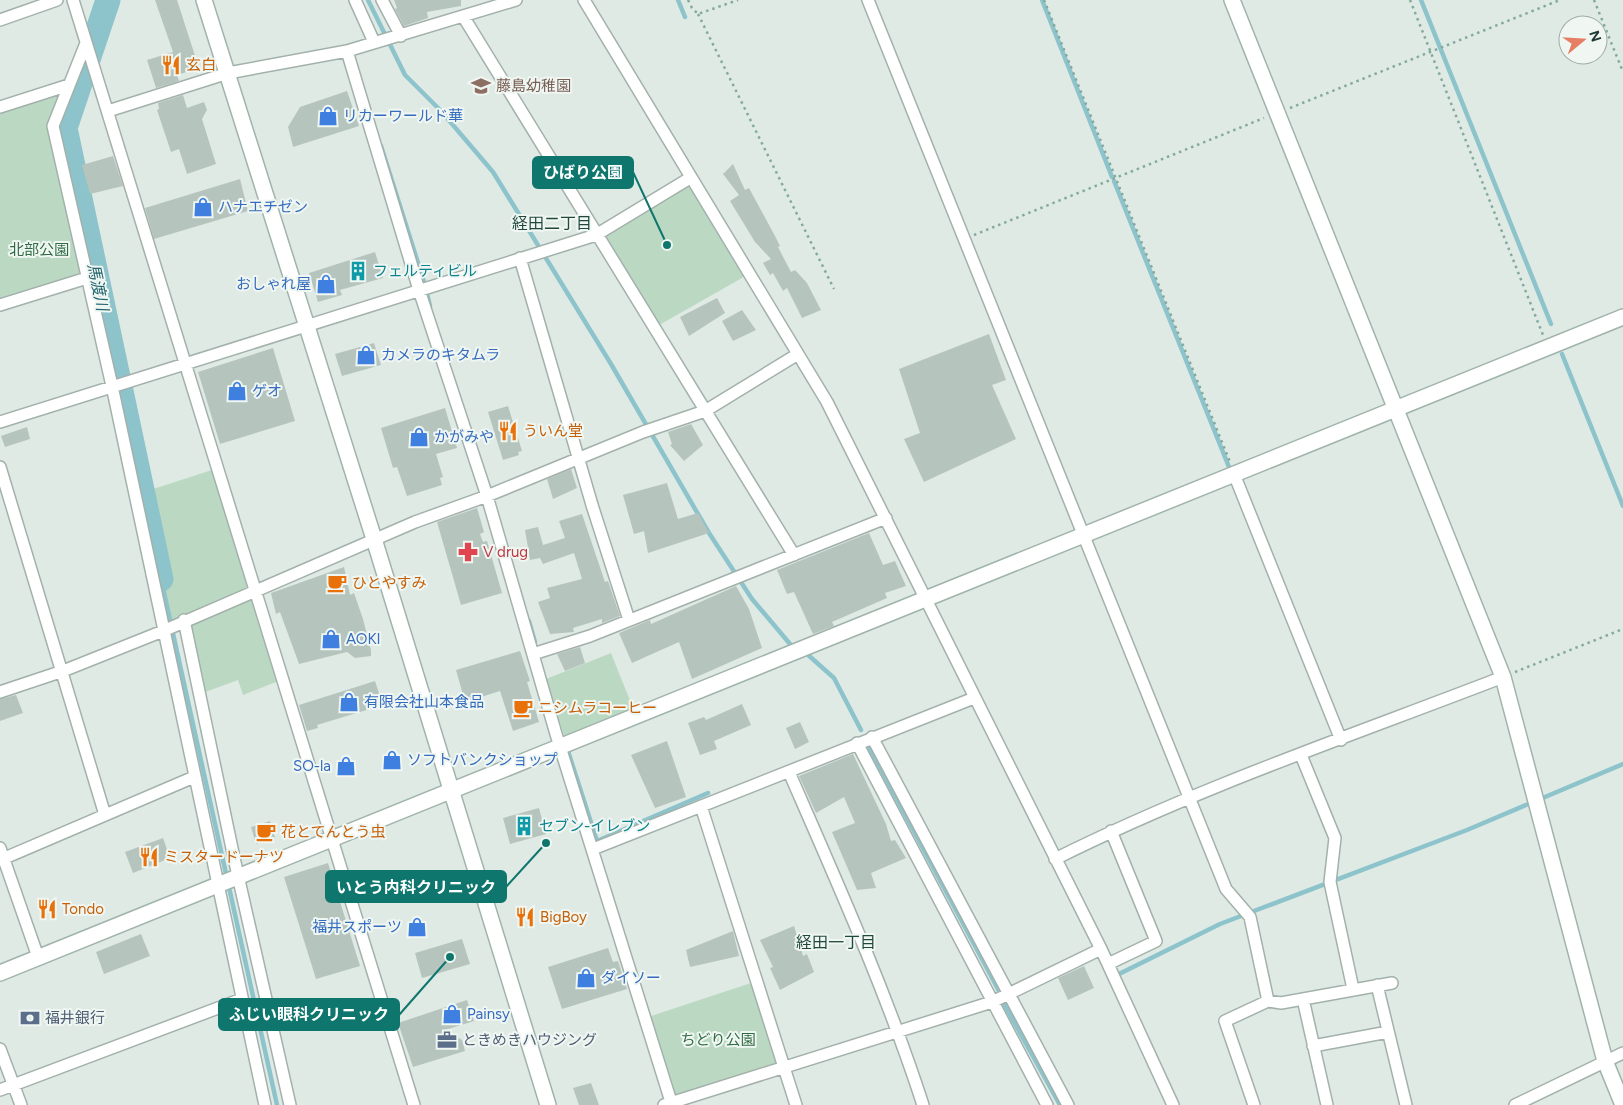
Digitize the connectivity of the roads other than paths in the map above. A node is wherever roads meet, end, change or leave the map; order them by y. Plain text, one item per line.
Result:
1 (57, 0) edge
2 (73, 0) edge
3 (204, 0) edge
4 (355, 0) edge
5 (382, 0) edge
6 (516, 0) edge
7 (584, 0) edge
8 (868, 0) edge
9 (1232, 0) edge
10 (489, 4) edge
11 (463, 16) junction
12 (0, 20) edge
13 (401, 36) junction
14 (374, 42) junction
15 (86, 43) junction
16 (347, 51) junction
17 (228, 74) junction
18 (68, 85) junction
19 (0, 107) edge
20 (108, 112) junction
21 (690, 178) junction
22 (596, 234) junction
23 (520, 258) junction
24 (86, 278) junction
25 (419, 290) junction
26 (0, 306) edge
27 (1623, 317) edge
28 (306, 324) junction
29 (798, 354) junction
30 (185, 364) junction
31 (112, 386) junction
32 (1396, 409) junction
33 (705, 411) junction
34 (0, 422) edge
35 (578, 458) junction
36 (0, 467) edge
37 (1234, 474) junction
38 (487, 496) junction
39 (886, 518) junction
40 (1083, 535) junction
41 (374, 539) junction
42 (794, 555) junction
43 (254, 590) junction
44 (926, 598) junction
45 (184, 620) junction
46 (629, 620) junction
47 (163, 630) junction
48 (533, 654) junction
49 (63, 671) junction
50 (1503, 677) junction
51 (0, 692) edge
52 (974, 698) junction
53 (872, 737) junction
54 (1340, 740) junction
55 (857, 743) junction
56 (560, 746) junction
57 (1301, 755) junction
58 (789, 772) junction
59 (194, 778) junction
60 (451, 791) junction
61 (1189, 798) junction
62 (701, 806) junction
63 (105, 815) junction
64 (1111, 831) junction
65 (332, 838) junction
66 (593, 849) junction
67 (1, 856) edge
68 (1055, 859) junction
69 (239, 876) junction
70 (217, 886) junction
71 (1101, 949) junction
72 (38, 957) junction
73 (1108, 964) junction
74 (0, 973) edge
75 (1392, 983) dead end
76 (1377, 985) junction
77 (1353, 990) junction
78 (1010, 994) junction
79 (242, 999) junction
80 (1303, 999) junction
81 (1268, 1001) junction
82 (992, 1002) junction
83 (1388, 1032) junction
84 (899, 1033) junction
85 (1314, 1046) junction
86 (0, 1049) edge
87 (1623, 1053) edge
88 (1605, 1061) junction
89 (785, 1068) junction
90 (13, 1085) junction
91 (0, 1090) edge
92 (263, 1104) edge
93 (669, 1104) edge
94 (1172, 1104) edge
95 (20, 1105) edge
96 (290, 1105) edge
97 (414, 1105) edge
98 (548, 1105) edge
99 (796, 1105) edge
100 (922, 1105) edge
101 (1047, 1105) edge
102 (1068, 1105) edge
103 (1254, 1105) edge
104 (1327, 1105) edge
105 (1406, 1105) edge
106 (1515, 1105) edge
107 (1623, 1105) edge

1 - 12 street
2 - 15 street
3 - 17 street
4 - 14 street
5 - 13 street
6 - 10 street
7 - 21 street
8 - 40 street
9 - 32 street
10 - 11 street
11 - 13 street
11 - 22 street
13 - 14 street
14 - 16 street
15 - 18 street
15 - 20 street
16 - 17 street
16 - 25 street
17 - 20 street
17 - 28 street
18 - 19 street
18 - 24 street
20 - 30 street
21 - 22 street
21 - 29 street
22 - 23 street
22 - 33 street
23 - 25 street
23 - 35 street
24 - 26 street
24 - 31 street
25 - 28 street
25 - 38 street
27 - 32 street
28 - 30 street
28 - 41 street
29 - 33 street
29 - 39 street
30 - 31 street
30 - 43 street
31 - 34 street
31 - 47 street
32 - 37 street
32 - 50 street
33 - 35 street
33 - 42 street
35 - 38 street
35 - 46 street
36 - 49 street
37 - 40 street
37 - 54 street
38 - 41 street
38 - 48 street
39 - 42 street
39 - 44 street
40 - 44 street
40 - 61 street
41 - 43 street
41 - 60 street
42 - 46 street
43 - 45 street
43 - 65 street
44 - 52 street
44 - 56 street
45 - 47 street
45 - 69 street
46 - 48 street
47 - 49 street
47 - 59 street
48 - 56 street
49 - 51 street
49 - 63 street
50 - 54 street
50 - 88 street
52 - 53 street
52 - 68 street
53 - 55 street
53 - 78 street
54 - 57 street
55 - 58 street
55 - 82 street
56 - 60 street
56 - 66 street
57 - 61 street
57 - 77 street
58 - 62 street
58 - 84 street
59 - 63 street
59 - 70 street
60 - 65 street
60 - 98 street
61 - 64 street
61 - 81 street
62 - 66 street
62 - 89 street
63 - 67 street
64 - 68 street
64 - 73 street
65 - 69 street
65 - 97 street
66 - 93 street
67 - 72 street
68 - 71 street
69 - 70 street
69 - 96 street
70 - 72 street
70 - 79 street
71 - 73 street
71 - 78 street
72 - 74 street
73 - 94 street
75 - 76 street
76 - 77 street
76 - 83 street
77 - 80 street
78 - 82 street
78 - 102 street
79 - 90 street
79 - 92 street
80 - 81 street
80 - 85 street
81 - 103 street
82 - 84 street
82 - 101 street
83 - 85 street
83 - 105 street
84 - 89 street
84 - 100 street
85 - 104 street
86 - 90 street
87 - 88 street
88 - 106 street
88 - 107 street
89 - 93 street
89 - 99 street
90 - 91 street
90 - 95 street

